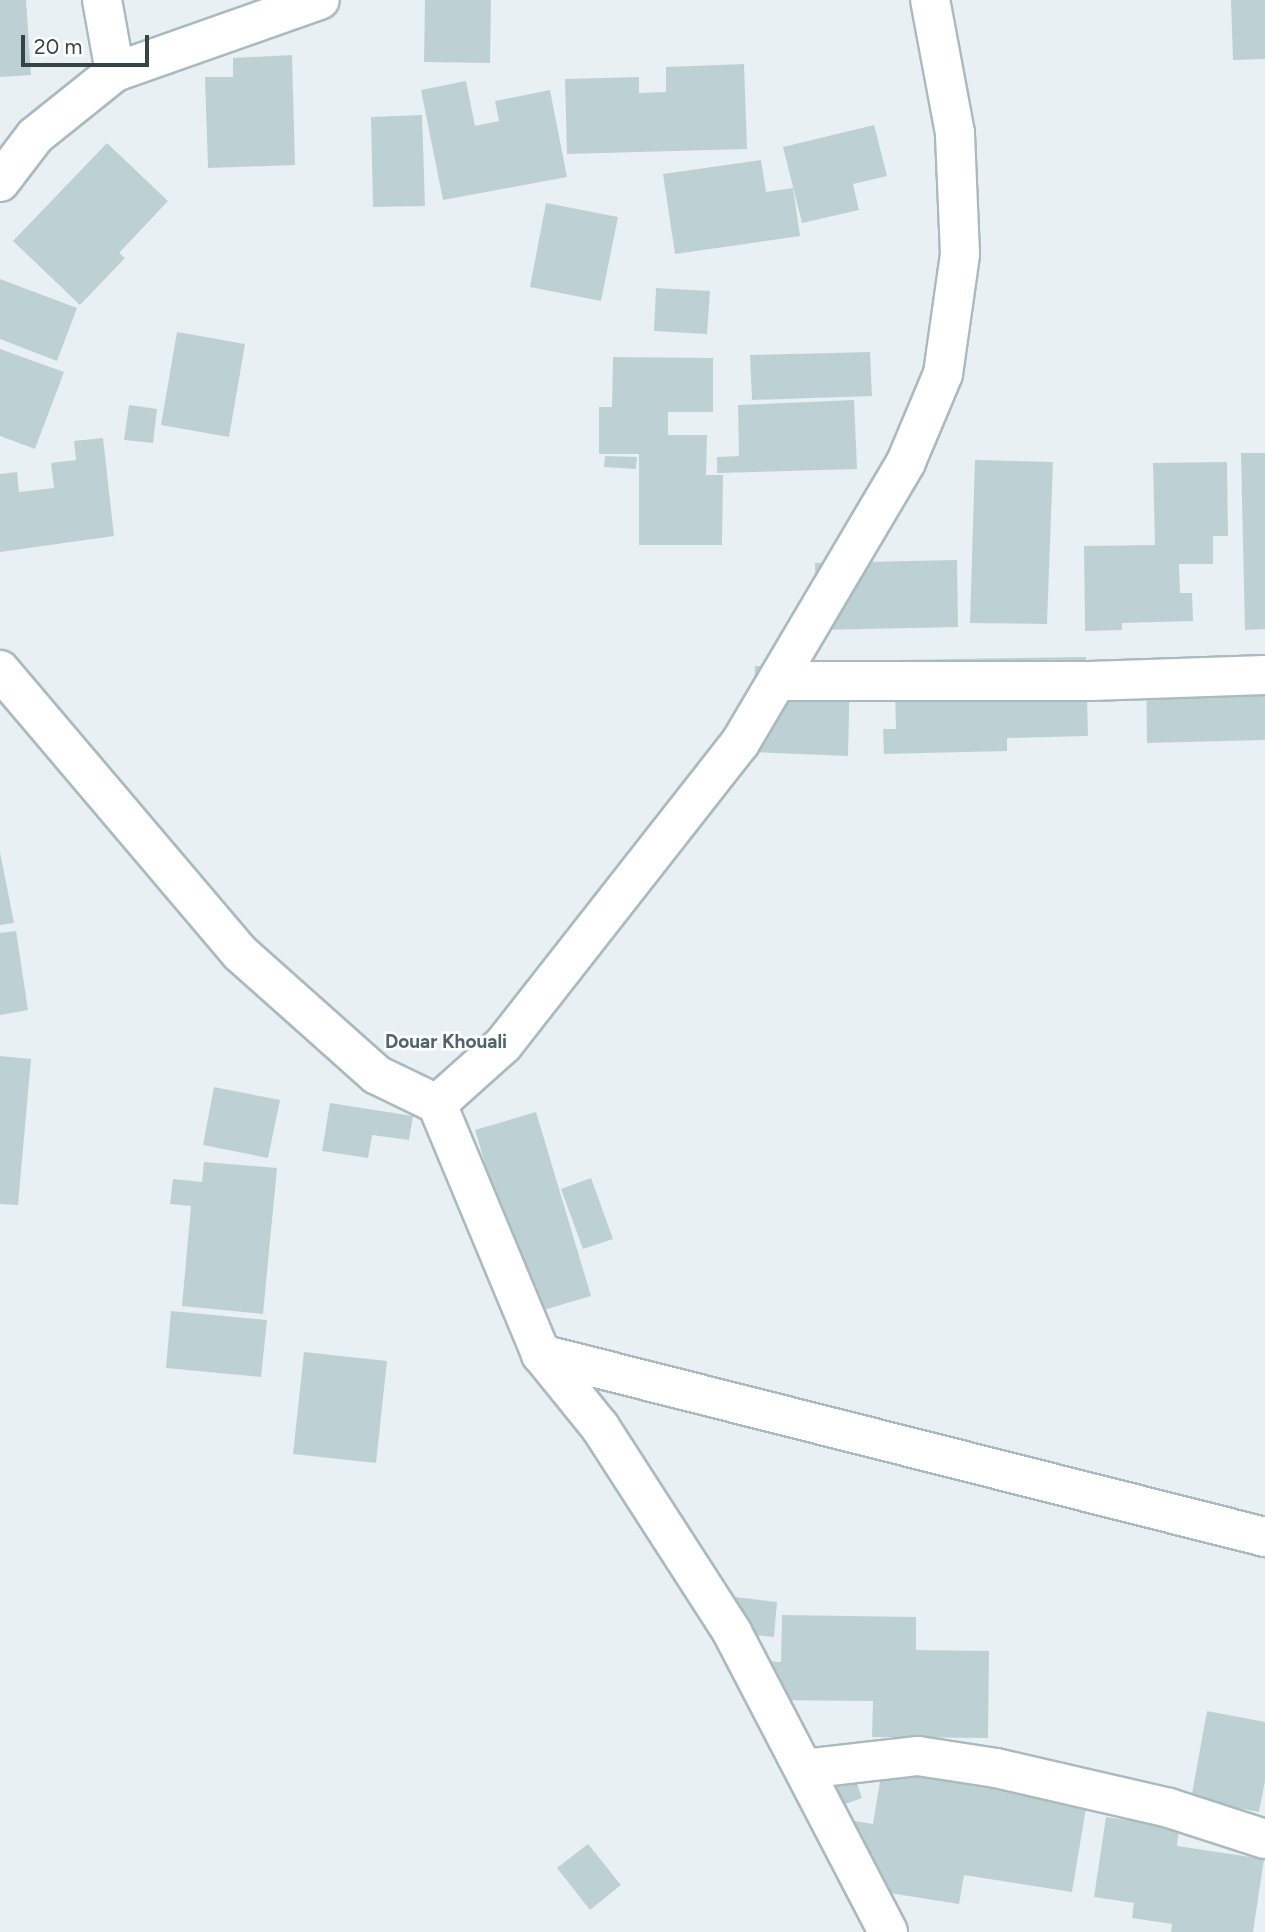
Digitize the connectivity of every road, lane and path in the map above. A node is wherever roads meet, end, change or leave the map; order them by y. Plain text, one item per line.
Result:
1 (102, 0) edge
2 (320, 0) edge
3 (930, 0) edge
4 (115, 72) junction
5 (0, 183) edge
6 (0, 670) edge
7 (1265, 675) edge
8 (777, 681) junction
9 (438, 1104) junction
10 (541, 1354) junction
11 (1265, 1537) edge
12 (804, 1769) junction
13 (1265, 1839) edge
14 (888, 1932) edge

1 - 4 street
2 - 4 street
3 - 8 street
4 - 5 street
6 - 9 street
7 - 8 street
8 - 9 street
9 - 10 street
10 - 11 street
10 - 12 street
12 - 13 street
12 - 14 street

